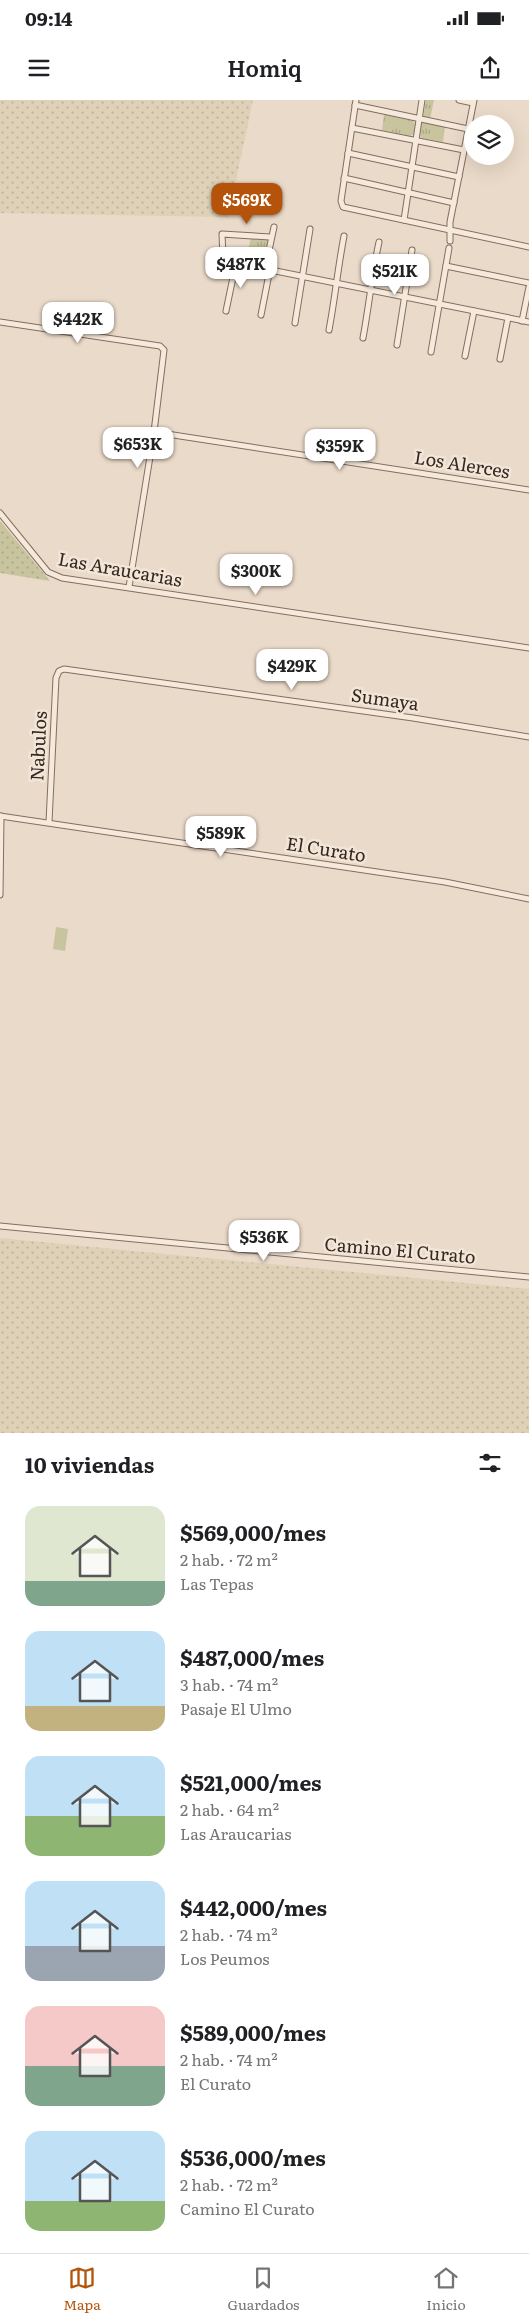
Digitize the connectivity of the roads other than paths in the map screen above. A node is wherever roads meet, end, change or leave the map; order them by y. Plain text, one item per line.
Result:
1 (422, 100) edge
2 (459, 100) edge
3 (473, 102) edge
4 (356, 103) edge
5 (471, 115) edge
6 (419, 119) junction
7 (352, 128) junction
8 (464, 128) edge
9 (416, 140) junction
10 (464, 150) joint
11 (348, 153) junction
12 (412, 166) junction
13 (459, 176) junction
14 (344, 178) junction
15 (408, 193) junction
16 (454, 203) junction
17 (404, 220) junction
18 (274, 227) dead end
19 (310, 229) dead end
20 (449, 230) junction
21 (344, 236) dead end
22 (270, 237) junction
23 (379, 242) dead end
24 (529, 247) edge
25 (412, 250) dead end
26 (236, 263) junction
27 (446, 266) junction
28 (267, 269) junction
29 (302, 276) junction
30 (337, 283) junction
31 (529, 285) edge
32 (371, 290) junction
33 (405, 297) junction
34 (439, 304) junction
35 (474, 311) junction
36 (226, 312) dead end
37 (261, 316) dead end
38 (508, 318) junction
39 (522, 321) junction
40 (0, 322) edge
41 (529, 322) edge
42 (295, 324) dead end
43 (329, 330) dead end
44 (363, 338) dead end
45 (397, 345) dead end
46 (431, 352) dead end
47 (466, 356) dead end
48 (500, 359) dead end
49 (154, 432) junction
50 (529, 490) edge
51 (0, 513) edge
52 (129, 587) junction
53 (529, 648) edge
54 (58, 671) joint
55 (529, 737) edge
56 (0, 816) edge
57 (50, 822) junction
58 (0, 895) edge
59 (529, 899) edge
60 (0, 1226) edge
61 (529, 1277) edge

1 - 6 street
2 - 3 street
3 - 5 street
4 - 6 street
4 - 7 street
6 - 8 street
6 - 9 street
7 - 9 street
7 - 11 street
9 - 10 street
9 - 12 street
10 - 13 street
11 - 12 street
11 - 14 street
12 - 13 street
12 - 15 street
13 - 16 street
14 - 15 street
14 - 17 street
15 - 16 street
15 - 17 street
16 - 20 street
17 - 20 street
18 - 22 street
19 - 29 street
20 - 24 street
20 - 27 street
21 - 30 street
22 - 26 street
22 - 28 street
23 - 32 street
25 - 33 street
26 - 28 street
26 - 36 street
27 - 31 street
27 - 34 street
28 - 29 street
28 - 37 street
29 - 30 street
29 - 42 street
30 - 32 street
30 - 43 street
31 - 39 street
32 - 33 street
32 - 44 street
33 - 34 street
33 - 45 street
34 - 35 street
34 - 46 street
35 - 38 street
35 - 47 street
38 - 39 street
38 - 48 street
39 - 41 street
40 - 49 street
49 - 50 street, Los Alerces
49 - 52 street
51 - 52 street, Las Araucarias
52 - 53 street, Las Araucarias
54 - 55 street, Sumaya
54 - 57 street, Nabulos
56 - 57 street, El Curato
56 - 58 street
57 - 59 street, El Curato
60 - 61 street, Camino El Curato

